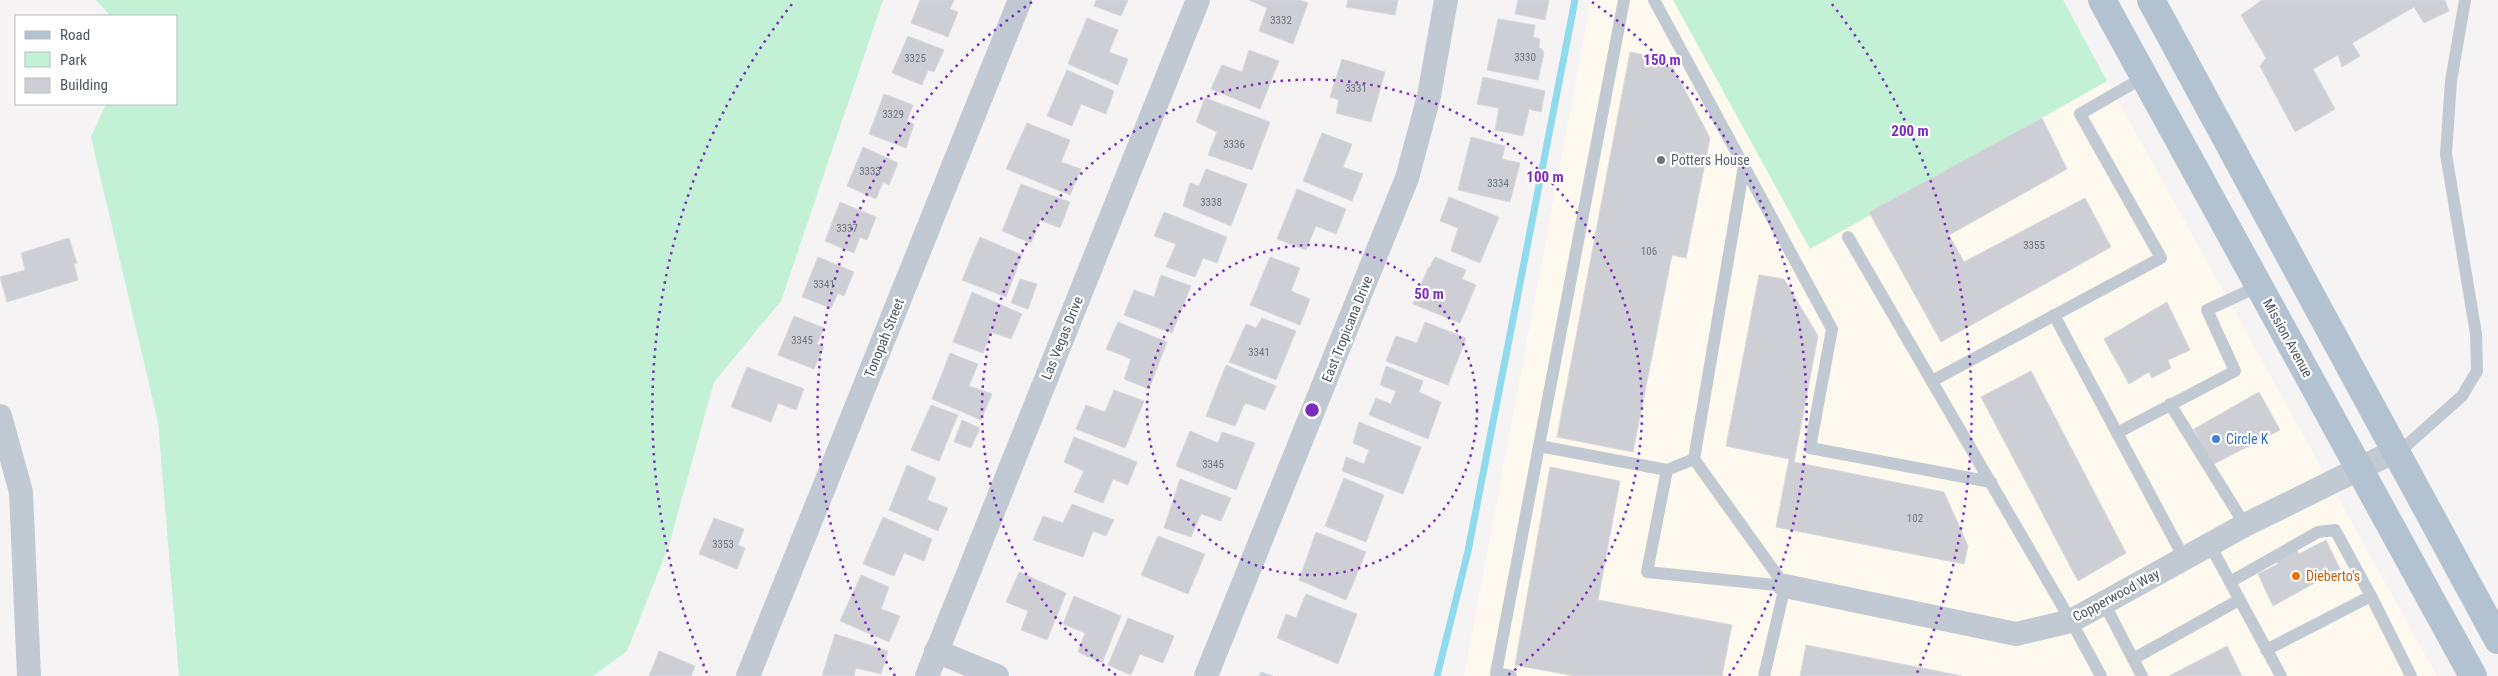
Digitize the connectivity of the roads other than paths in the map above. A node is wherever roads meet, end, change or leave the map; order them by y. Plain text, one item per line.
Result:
1 (1020, 0) edge
2 (1198, 0) edge
3 (1446, 0) edge
4 (1624, 0) edge
5 (1654, 0) edge
6 (2102, 0) edge
7 (2151, 0) edge
8 (2466, 0) edge
9 (2144, 77) junction
10 (1744, 166) junction
11 (1848, 237) dead end
12 (2259, 286) junction
13 (2054, 315) junction
14 (1932, 380) junction
15 (2170, 404) junction
16 (0, 416) edge
17 (2117, 433) junction
18 (1539, 446) junction
19 (2395, 451) junction
20 (1694, 459) junction
21 (1667, 470) junction
22 (2361, 470) junction
23 (1991, 482) junction
24 (2245, 526) junction
25 (2210, 545) junction
26 (2184, 558) junction
27 (2230, 582) junction
28 (1785, 586) junction
29 (2371, 596) junction
30 (2239, 600) junction
31 (2104, 602) junction
32 (2072, 621) junction
33 (2498, 640) edge
34 (2266, 650) junction
35 (936, 651) junction
36 (2133, 658) junction
37 (28, 676) edge
38 (748, 676) edge
39 (927, 676) edge
40 (997, 676) edge
41 (1206, 676) edge
42 (1511, 676) edge
43 (1764, 676) edge
44 (2101, 676) edge
45 (2142, 676) edge
46 (2281, 676) edge
47 (2411, 676) edge
48 (2473, 676) edge

1 - 38 street, Tonopah Street
2 - 35 street, Las Vegas Drive
3 - 41 street, East Tropicana Drive
4 - 18 lane
5 - 10 lane
6 - 9 main road, Mission Avenue
7 - 19 main road
8 - 19 lane
9 - 12 main road, Mission Avenue
9 - 13 lane
10 - 20 lane
10 - 23 lane
11 - 14 lane
12 - 15 lane
12 - 22 main road, Mission Avenue
13 - 14 lane
13 - 17 lane
14 - 23 lane
15 - 17 lane
15 - 24 lane
16 - 37 street
17 - 26 lane
18 - 21 lane
18 - 42 lane
19 - 22 street, Copperwood Way
19 - 33 main road
20 - 21 lane
20 - 28 lane
21 - 28 lane
22 - 24 street, Copperwood Way
22 - 48 main road, Mission Avenue
23 - 32 lane
24 - 25 street, Copperwood Way
25 - 26 street, Copperwood Way
25 - 27 lane
26 - 31 street, Copperwood Way
27 - 29 lane
27 - 30 lane
28 - 32 street, Copperwood Way
28 - 43 lane
29 - 34 lane
29 - 47 lane
30 - 34 lane
30 - 36 lane
31 - 32 street, Copperwood Way
31 - 36 lane
32 - 44 lane
34 - 46 lane
35 - 39 street, Las Vegas Drive
35 - 40 street
36 - 45 lane

